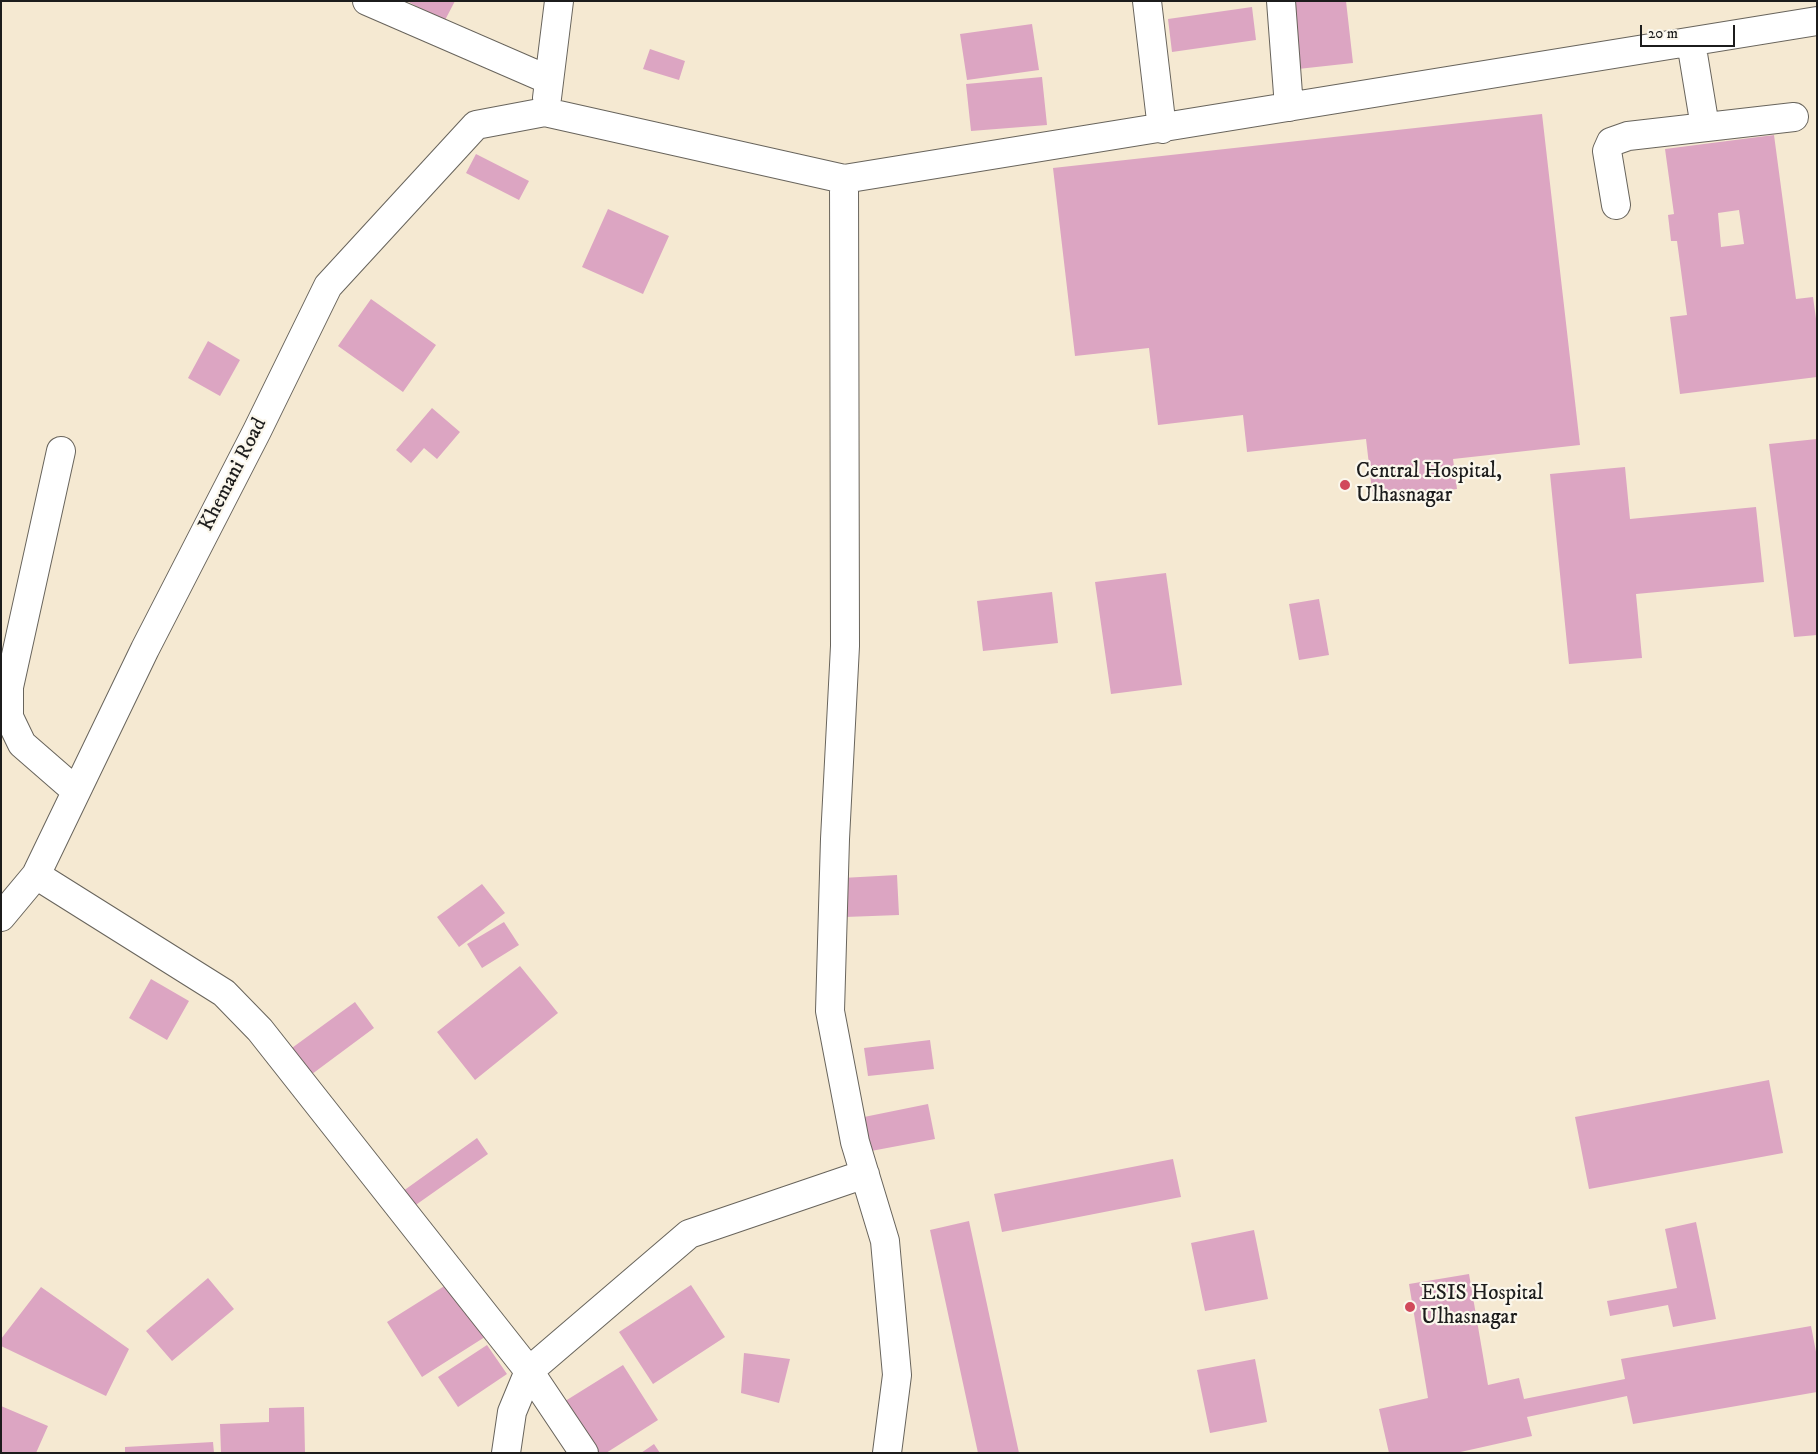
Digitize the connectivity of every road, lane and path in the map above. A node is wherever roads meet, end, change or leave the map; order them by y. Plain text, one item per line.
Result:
1 (367, 1) edge
2 (560, 1) edge
3 (1147, 1) edge
4 (1281, 1) edge
5 (1817, 21) edge
6 (1691, 42) junction
7 (549, 80) junction
8 (1289, 107) junction
9 (545, 112) junction
10 (1794, 117) dead end
11 (1705, 128) junction
12 (1162, 129) junction
13 (844, 179) junction
14 (1616, 205) dead end
15 (61, 451) dead end
16 (76, 791) junction
17 (36, 875) junction
18 (1, 917) edge
19 (865, 1174) junction
20 (529, 1371) junction
21 (506, 1453) edge
22 (584, 1453) edge
23 (888, 1453) edge

1 - 7 street
2 - 7 street
3 - 12 street
4 - 8 street
5 - 6 street
6 - 8 street
6 - 11 street
7 - 9 street
8 - 12 street
9 - 13 street
9 - 16 street, Khemani Road
10 - 11 street
11 - 14 street
12 - 13 street
13 - 19 street
15 - 16 street
16 - 17 street, Khemani Road
17 - 18 street, Khemani Road
17 - 20 street
19 - 20 street
19 - 23 street
20 - 21 street
20 - 22 street

